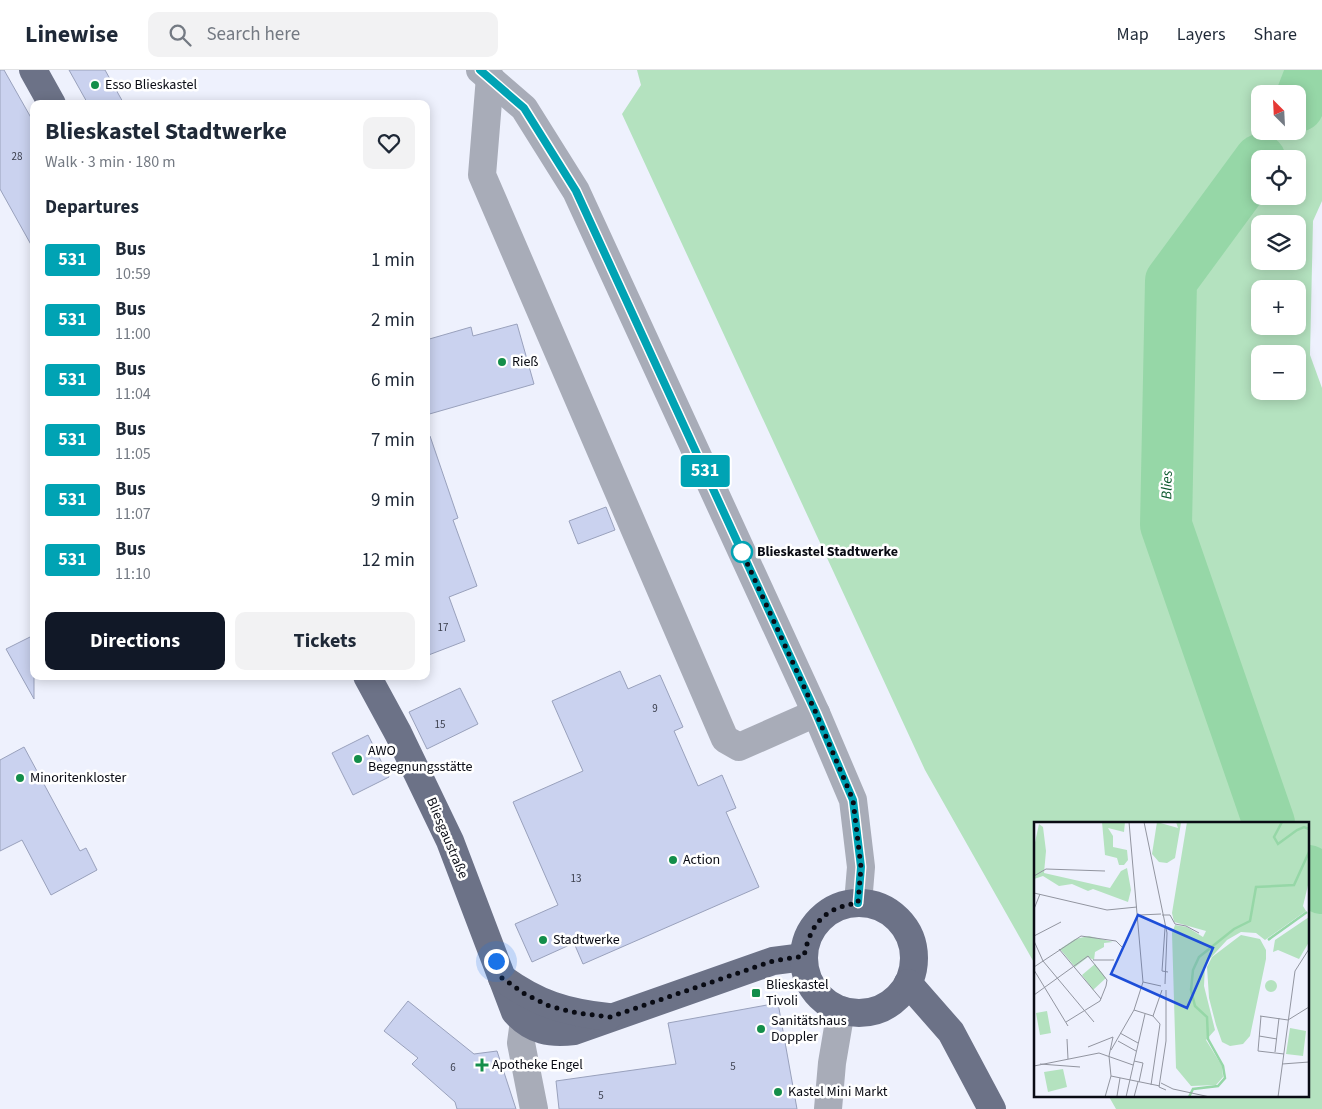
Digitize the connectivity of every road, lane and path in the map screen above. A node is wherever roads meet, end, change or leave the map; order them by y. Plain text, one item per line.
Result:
1 (33, 70) edge
2 (485, 74) edge
3 (50, 100) edge
4 (369, 680) edge
5 (816, 713) junction
6 (858, 903) junction
7 (804, 956) junction
8 (502, 978) junction
9 (908, 983) junction
10 (841, 1010) junction
11 (610, 1017) junction
12 (524, 1021) junction
13 (534, 1109) edge
14 (828, 1109) edge
15 (992, 1109) edge

1 - 3 main road
2 - 5 street
2 - 5 street
4 - 8 main road, Bliesgaustraße
5 - 6 street
6 - 7 main road
6 - 9 main road
7 - 10 main road
7 - 11 main road
8 - 11 main road
8 - 12 main road, Bliesgaustraße
9 - 10 main road
9 - 15 main road
10 - 14 street
11 - 12 main road
12 - 13 street

